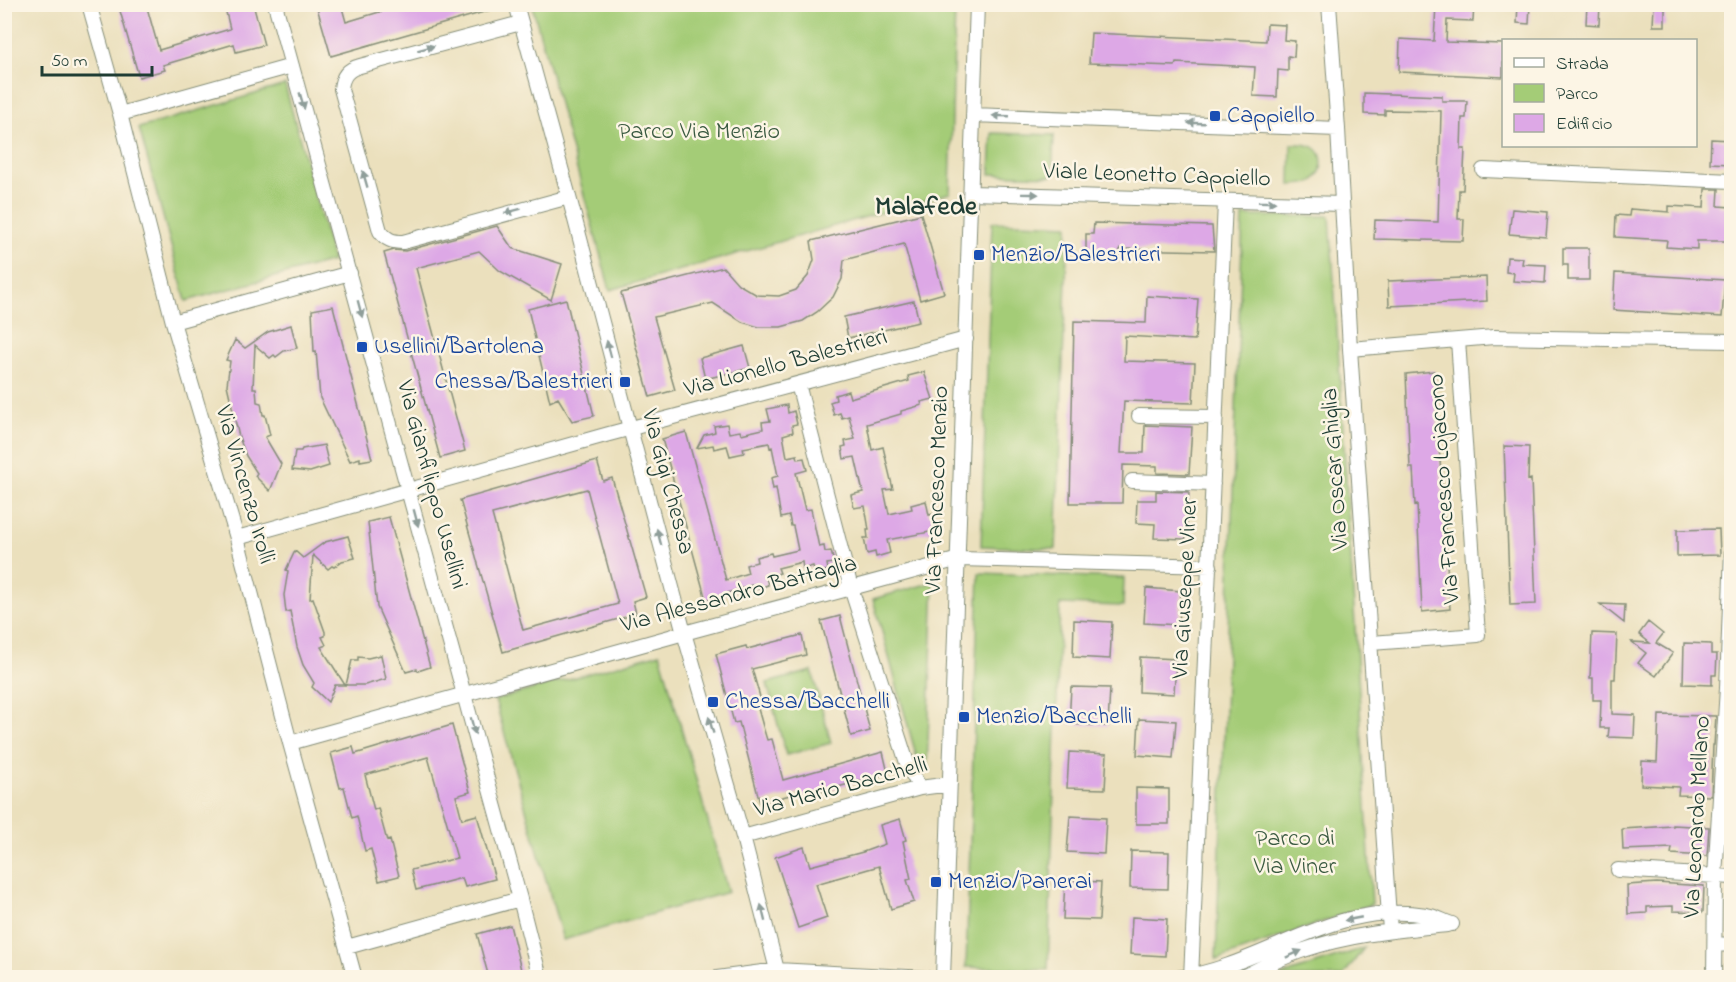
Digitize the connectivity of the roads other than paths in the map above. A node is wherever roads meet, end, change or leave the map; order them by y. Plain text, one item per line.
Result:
1 (89, 4) edge
2 (275, 4) edge
3 (516, 4) edge
4 (977, 4) edge
5 (1329, 4) edge
6 (521, 23) junction
7 (292, 66) junction
8 (120, 114) junction
9 (973, 115) junction
10 (1338, 129) junction
11 (1483, 170) dead end
12 (1731, 181) edge
13 (971, 193) junction
14 (569, 197) junction
15 (1225, 202) junction
16 (1342, 204) junction
17 (350, 273) junction
18 (173, 322) junction
19 (966, 339) junction
20 (1458, 340) junction
21 (1731, 341) edge
22 (1350, 349) junction
23 (798, 384) junction
24 (1138, 416) dead end
25 (1216, 417) junction
26 (630, 429) junction
27 (1132, 481) dead end
28 (1214, 484) junction
29 (409, 490) junction
30 (237, 537) junction
31 (1731, 548) edge
32 (958, 559) junction
33 (1731, 562) edge
34 (1210, 566) junction
35 (851, 588) junction
36 (684, 633) junction
37 (1371, 643) junction
38 (1729, 688) edge
39 (464, 696) junction
40 (290, 743) junction
41 (1727, 772) edge
42 (950, 784) junction
43 (920, 788) junction
44 (743, 837) junction
45 (1618, 870) dead end
46 (1715, 876) junction
47 (1731, 877) edge
48 (520, 899) junction
49 (1388, 913) junction
50 (1390, 931) junction
51 (1715, 944) junction
52 (1731, 945) edge
53 (347, 946) junction
54 (777, 974) edge
55 (1186, 977) edge
56 (355, 978) edge
57 (540, 978) edge
58 (717, 978) edge
59 (926, 978) edge
60 (943, 978) edge
61 (1240, 978) edge
62 (1714, 978) edge

1 - 8 street, Via Vincenzo Irolli
2 - 7 street, Via Gianfilippo Usellini
3 - 6 street, Via Gigi Chessa
4 - 9 street, Via Francesco Menzio
5 - 10 street, Via Oscar Ghiglia
6 - 14 street, Via Gigi Chessa
14 -> 6 street
7 - 8 street
7 -> 17 street, Via Gianfilippo Usellini
8 - 18 street, Via Vincenzo Irolli
10 -> 9 street
9 - 13 street, Via Francesco Menzio
10 - 16 street, Via Oscar Ghiglia
11 - 12 street
13 -> 15 street, Viale Leonetto Cappiello
13 - 19 street, Via Francesco Menzio
26 -> 14 street, Via Gigi Chessa
15 -> 16 street, Viale Leonetto Cappiello
15 - 25 street, Via Giuseppe Viner
16 - 22 street, Via Oscar Ghiglia
17 - 18 street
17 -> 29 street, Via Gianfilippo Usellini
18 - 30 street, Via Vincenzo Irolli
19 - 23 street, Via Lionello Balestrieri
19 - 32 street, Via Francesco Menzio
20 - 21 street
20 - 22 street
20 - 37 street, Via Francesco Lojacono
22 - 37 street, Via Oscar Ghiglia
23 - 26 street, Via Lionello Balestrieri
23 - 35 street
24 - 25 street
25 - 28 street, Via Giuseppe Viner
26 - 29 street, Via Lionello Balestrieri
36 -> 26 street, Via Gigi Chessa
27 - 28 street
28 - 34 street, Via Giuseppe Viner
29 - 30 street, Via Lionello Balestrieri
29 -> 39 street, Via Gianfilippo Usellini
30 - 40 street, Via Vincenzo Irolli
31 - 33 street, Via Leonardo Mellano
32 - 34 street, Via Alessandro Battaglia
32 - 35 street, Via Alessandro Battaglia
32 - 42 street, Via Francesco Menzio
33 - 38 street, Via Leonardo Mellano
34 - 55 street, Via Giuseppe Viner
35 - 36 street, Via Alessandro Battaglia
35 - 43 street
36 - 39 street, Via Alessandro Battaglia
44 -> 36 street, Via Gigi Chessa
37 - 49 street, Via Oscar Ghiglia
38 - 41 street, Via Leonardo Mellano
39 - 40 street, Via Alessandro Battaglia
39 -> 48 street, Via Gianfilippo Usellini
40 - 53 street, Via Vincenzo Irolli
41 - 46 street, Via Leonardo Mellano
42 - 43 street, Via Mario Bacchelli
42 - 60 street, Via Francesco Menzio
43 - 44 street, Via Mario Bacchelli
54 -> 44 street, Via Gigi Chessa
45 - 46 street
46 - 47 street
46 - 51 street, Via Leonardo Mellano
48 - 53 street
48 - 57 street, Via Gianfilippo Usellini
49 - 50 street, Via Oscar Ghiglia
49 - 50 street
49 -> 55 street
61 -> 50 street
51 - 52 street
51 - 62 street, Via Leonardo Mellano
53 - 56 street, Via Vincenzo Irolli
54 - 58 street
54 - 59 street

